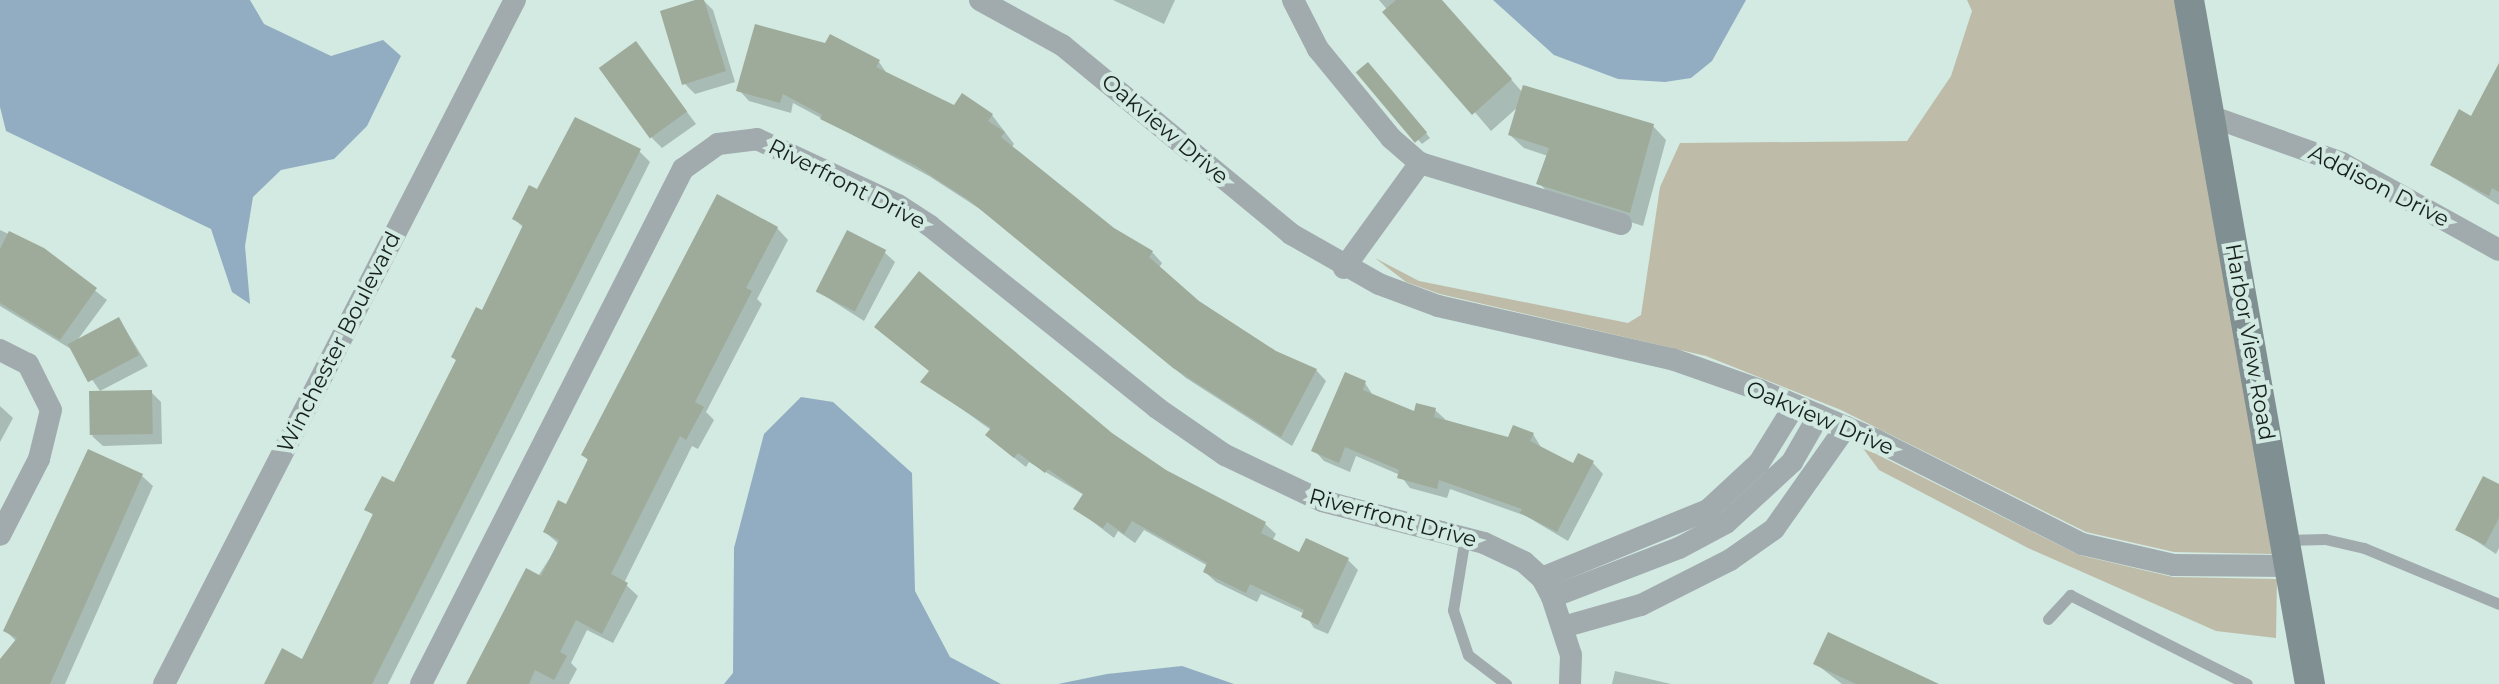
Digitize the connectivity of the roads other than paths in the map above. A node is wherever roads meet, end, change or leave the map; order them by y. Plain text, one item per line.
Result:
1 (515, 0) edge
2 (980, 0) edge
3 (1293, 0) edge
4 (2189, 0) edge
5 (2210, 116) junction
6 (1420, 163) junction
7 (1621, 224) dead end
8 (2499, 250) edge
9 (1344, 268) junction
10 (0, 350) edge
11 (1795, 405) junction
12 (1819, 415) junction
13 (1846, 427) junction
14 (0, 535) edge
15 (1465, 537) junction
16 (1675, 539) junction
17 (2286, 553) junction
18 (1696, 578) junction
19 (1547, 588) junction
20 (2499, 604) edge
21 (2048, 619) dead end
22 (1563, 627) junction
23 (164, 684) edge
24 (421, 684) edge
25 (1506, 684) edge
26 (1570, 684) edge
27 (2247, 684) edge
28 (2310, 684) edge

1 - 23 street, Winchester Boulevard
2 - 9 street, Oakview Drive
3 - 6 street
4 - 5 main road, Harbor View Road
5 - 8 street, Addison Drive
5 - 17 main road, Harbor View Road
6 - 7 street
6 - 9 street
9 - 11 street, Oakview Drive
10 - 14 street
11 - 12 street, Oakview Drive
11 - 16 street
12 - 13 street, Oakview Drive
12 - 16 street
13 - 17 street, Oakview Drive
13 - 18 street
15 - 19 street, Riverfront Drive
15 - 24 street, Riverfront Drive
15 - 25 lane
16 - 18 street
16 - 19 street
17 - 20 lane
17 - 28 main road, Harbor View Road
18 - 22 street
19 - 22 street
21 - 27 lane
22 - 26 street

